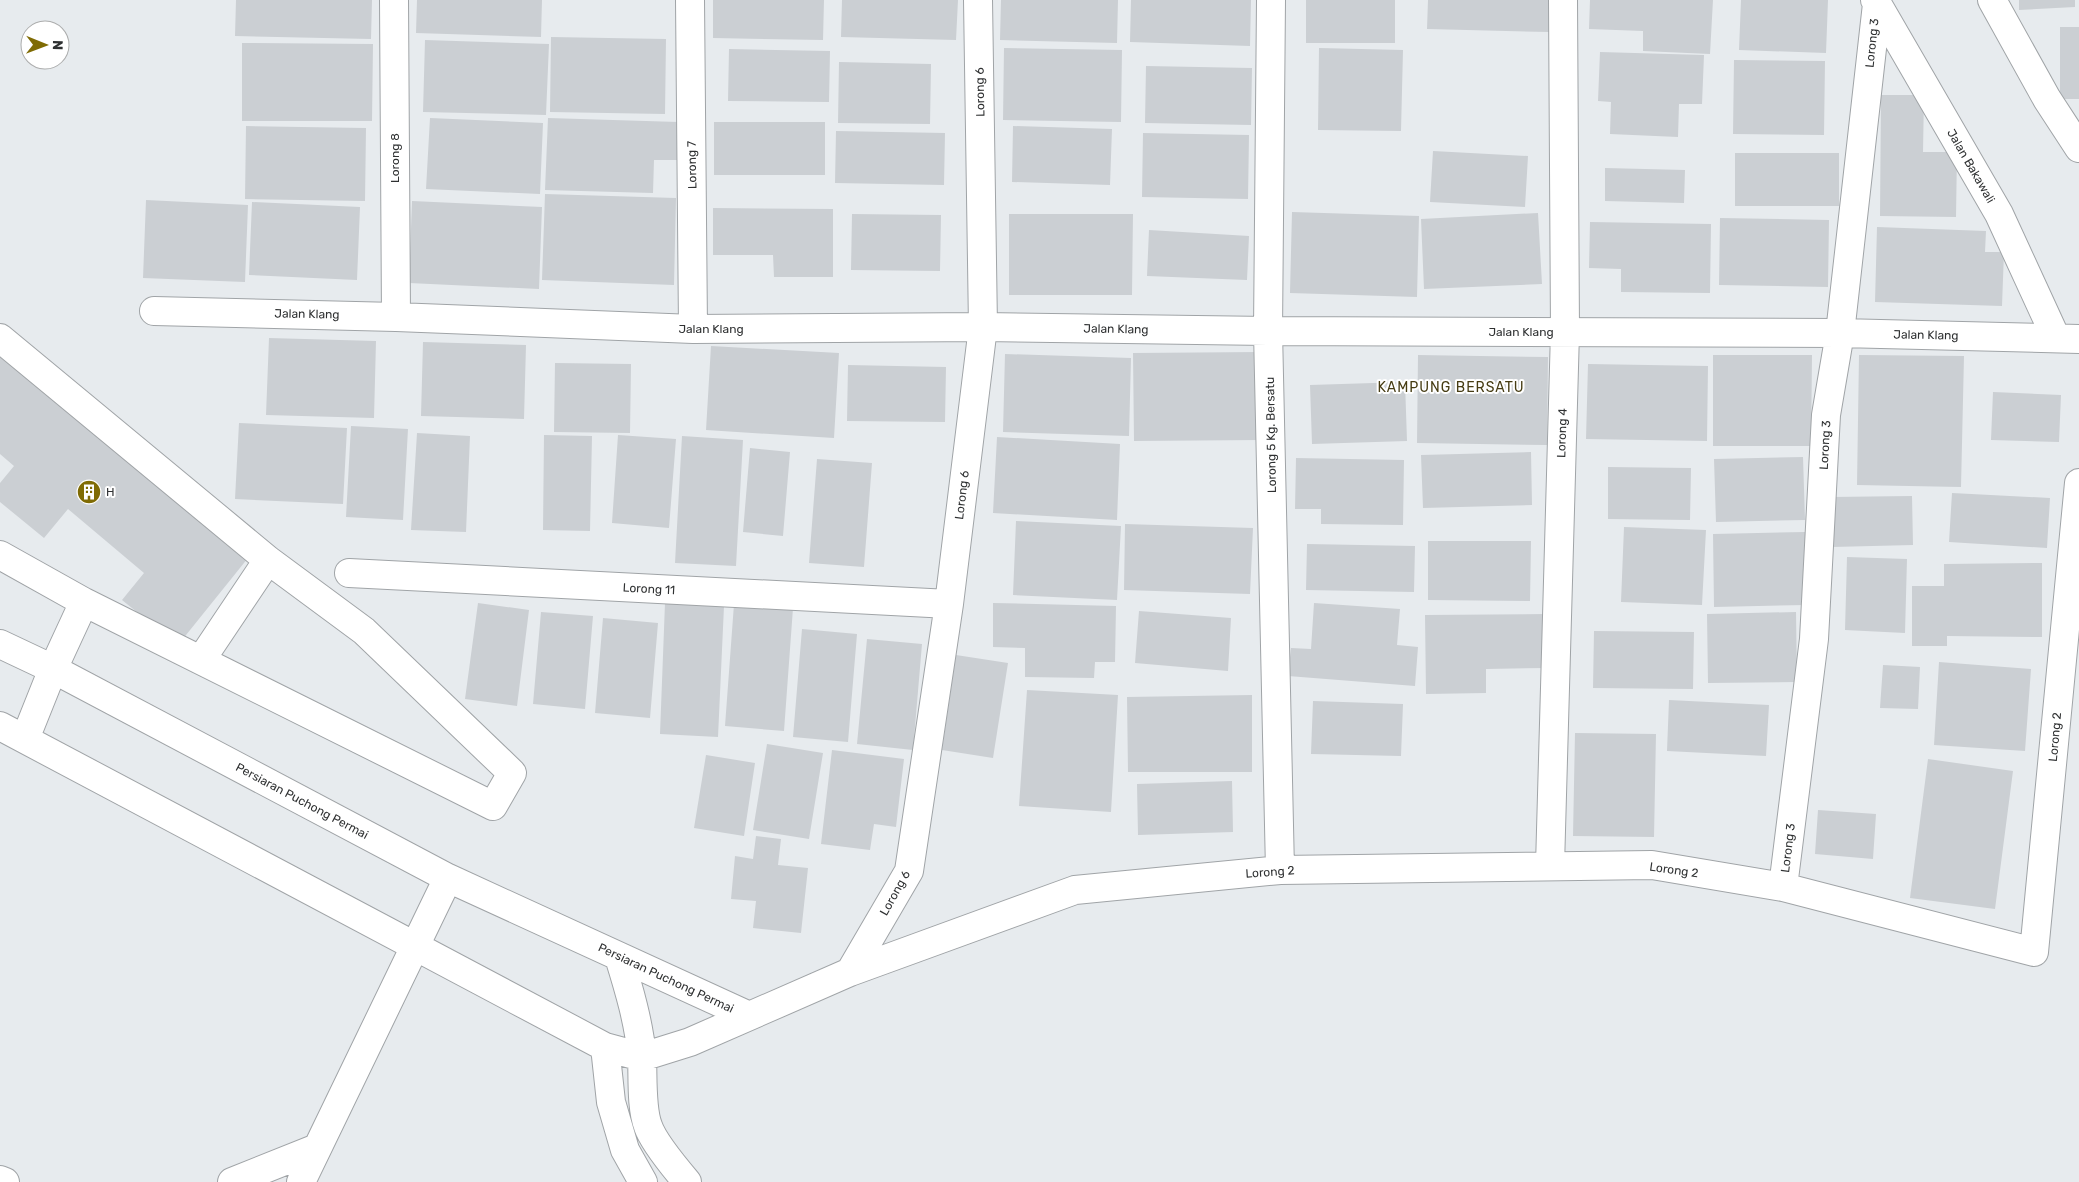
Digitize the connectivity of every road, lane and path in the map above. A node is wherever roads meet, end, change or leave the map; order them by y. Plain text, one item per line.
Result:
1 (394, 0) edge
2 (690, 0) edge
3 (978, 0) edge
4 (1271, 0) edge
5 (1563, 0) edge
6 (1992, 0) edge
7 (1876, 2) edge
8 (2079, 148) edge
9 (154, 310) dead end
10 (396, 316) junction
11 (983, 327) junction
12 (694, 330) junction
13 (1268, 331) junction
14 (1565, 332) junction
15 (1840, 333) junction
16 (0, 338) edge
17 (2067, 338) edge
18 (2079, 483) edge
19 (0, 555) edge
20 (268, 560) junction
21 (349, 573) dead end
22 (84, 602) junction
23 (949, 604) junction
24 (0, 644) edge
25 (201, 660) junction
26 (53, 669) junction
27 (0, 726) edge
28 (25, 739) junction
29 (1550, 866) junction
30 (1280, 870) junction
31 (448, 878) junction
32 (1783, 887) junction
33 (415, 948) junction
34 (619, 957) junction
35 (850, 972) junction
36 (747, 1015) junction
37 (605, 1047) junction
38 (642, 1057) junction
39 (317, 1148) junction
40 (0, 1180) edge
41 (5, 1182) edge
42 (232, 1182) edge
43 (301, 1182) edge
44 (643, 1182) edge
45 (687, 1182) edge

1 - 10 street, Lorong 8
2 - 12 street, Lorong 7
3 - 11 street, Lorong 6
4 - 13 street, Lorong 5 Kg. Bersatu
5 - 14 street, Lorong 4
6 - 8 street
7 - 15 street, Lorong 3
7 - 17 street, Jalan Bakawali
9 - 10 street, Jalan Klang
10 - 12 street, Jalan Klang
11 - 12 street, Jalan Klang
11 - 13 street, Jalan Klang
11 - 23 street, Lorong 6
13 - 14 street, Jalan Klang
13 - 30 street, Lorong 5 Kg. Bersatu
14 - 15 street, Jalan Klang
14 - 29 street, Lorong 4
15 - 17 street, Jalan Klang
15 - 32 street, Lorong 3
16 - 20 street
18 - 32 street, Lorong 2
19 - 22 street
20 - 25 street
20 - 25 street
21 - 23 street, Lorong 11
22 - 25 street
22 - 26 street
23 - 35 street, Lorong 6
24 - 26 street, Persiaran Puchong Permai
26 - 28 street
26 - 31 street, Persiaran Puchong Permai
27 - 28 street
28 - 33 street
29 - 30 street, Lorong 2
29 - 32 street, Lorong 2
30 - 35 street, Lorong 2
31 - 33 street
31 - 34 street, Persiaran Puchong Permai
33 - 37 street
33 - 39 street
34 - 36 street, Persiaran Puchong Permai
34 - 38 street
35 - 36 street, Lorong 2
36 - 38 street, Persiaran Puchong Permai
37 - 38 street
37 - 44 street
38 - 45 street
39 - 42 street
39 - 43 street
40 - 41 street

